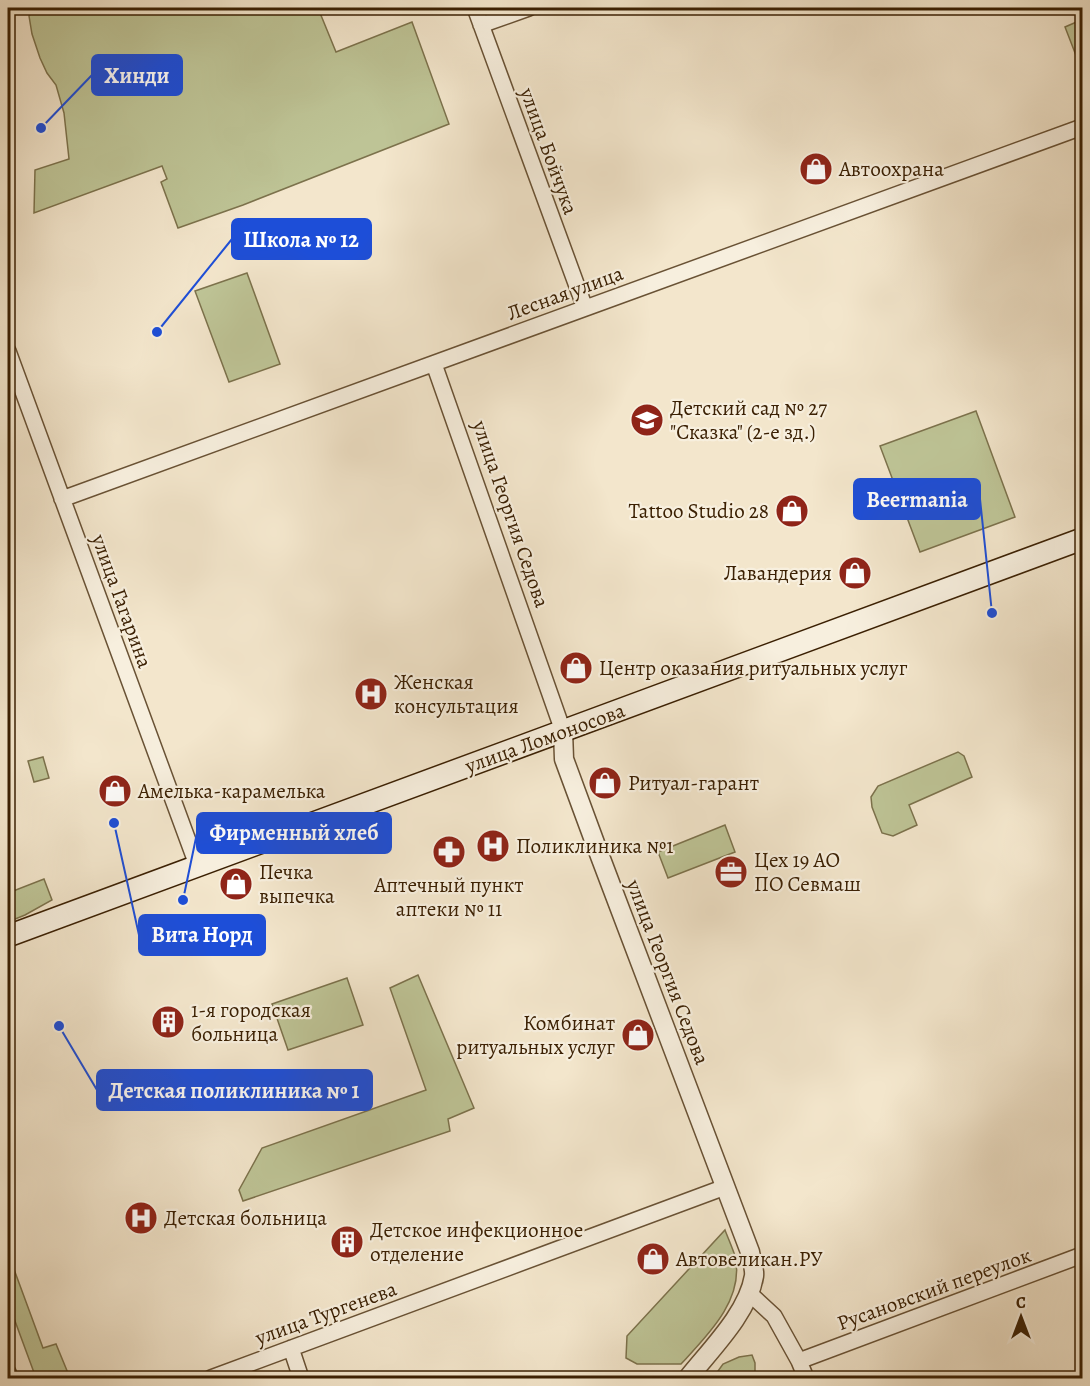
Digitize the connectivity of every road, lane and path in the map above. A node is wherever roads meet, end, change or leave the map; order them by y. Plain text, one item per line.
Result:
1 (475, 8) edge
2 (529, 8) edge
3 (481, 25) junction
4 (1083, 127) edge
5 (585, 308) junction
6 (8, 351) edge
7 (434, 364) junction
8 (62, 499) junction
9 (1083, 539) edge
10 (563, 731) junction
11 (197, 866) junction
12 (8, 936) edge
13 (725, 1187) junction
14 (1083, 1256) edge
15 (749, 1293) junction
16 (291, 1348) junction
17 (799, 1361) junction
18 (8, 1372) edge
19 (10, 1378) edge
20 (211, 1378) edge
21 (301, 1378) edge
22 (688, 1378) edge
23 (806, 1378) edge

1 - 3 street, улица Бойчука
2 - 3 street
3 - 5 street, улица Бойчука
4 - 5 street, Лесная улица
5 - 7 street, Лесная улица
6 - 8 street, улица Гагарина
7 - 8 street, Лесная улица
7 - 10 street, улица Георгия Седова
8 - 11 street, улица Гагарина
9 - 10 main road, улица Ломоносова
10 - 11 main road, улица Ломоносова
10 - 13 street, улица Георгия Седова
11 - 12 main road, улица Ломоносова
13 - 15 street, улица Георгия Седова
13 - 16 street, улица Тургенева
14 - 17 street, Русановский переулок
15 - 17 street
15 - 22 street
16 - 20 street, улица Тургенева
16 - 21 street
17 - 23 street
18 - 19 street

